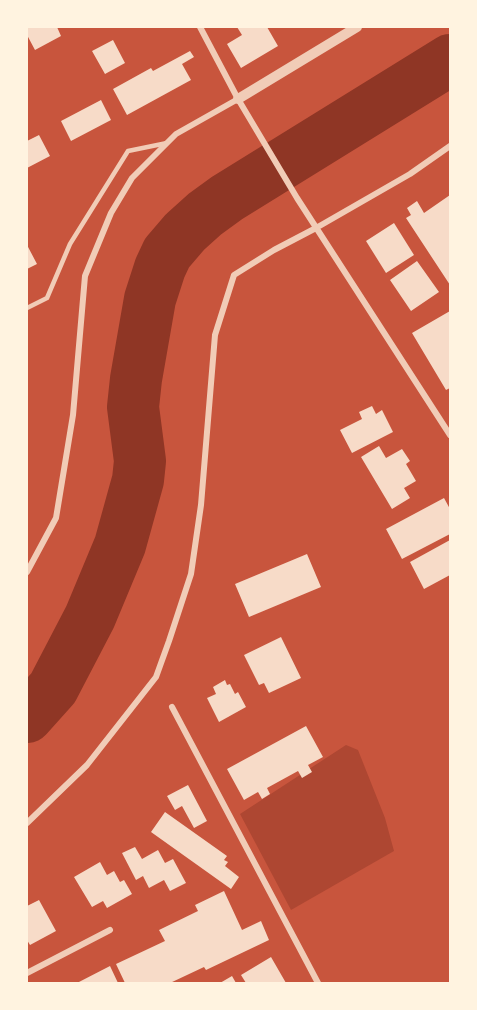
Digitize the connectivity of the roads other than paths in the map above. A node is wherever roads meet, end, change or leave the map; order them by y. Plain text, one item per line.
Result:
1 (200, 27) edge
2 (357, 27) edge
3 (238, 99) junction
4 (167, 143) junction
5 (450, 146) edge
6 (316, 228) junction
7 (27, 308) edge
8 (450, 435) edge
9 (27, 572) edge
10 (172, 707) dead end
11 (27, 823) edge
12 (110, 930) dead end
13 (27, 973) edge
14 (318, 983) edge

1 - 3 street
2 - 3 street
3 - 4 street
3 - 6 street
4 - 7 lane
4 - 9 street
5 - 6 street
6 - 8 street
6 - 11 street
10 - 14 street
12 - 13 street

